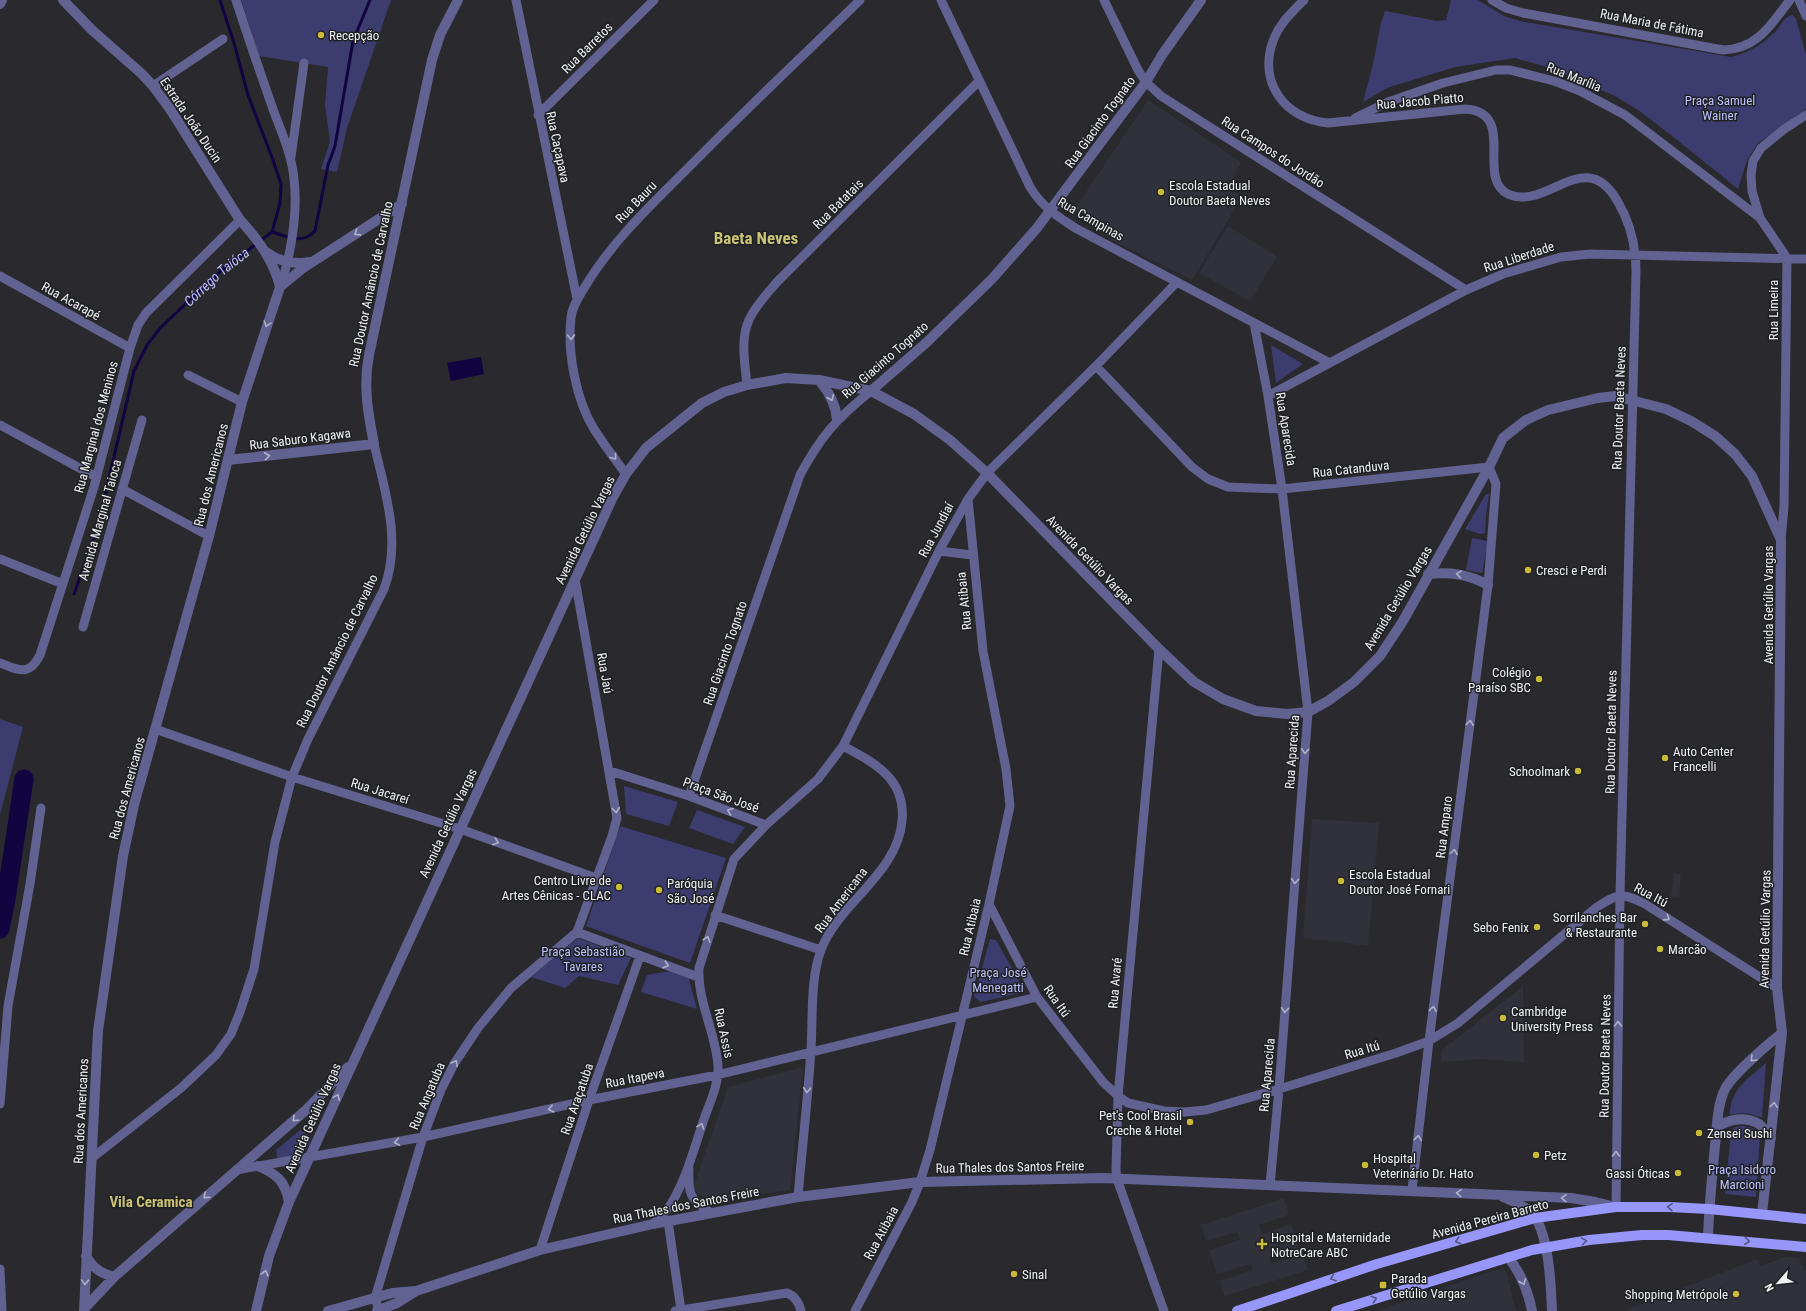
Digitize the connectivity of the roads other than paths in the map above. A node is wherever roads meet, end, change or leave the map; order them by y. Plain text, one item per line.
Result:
1 (2, 0) edge
2 (63, 0) edge
3 (236, 0) edge
4 (458, 0) edge
5 (516, 0) edge
6 (654, 0) edge
7 (860, 0) edge
8 (941, 0) edge
9 (1104, 0) edge
10 (1201, 0) edge
11 (1304, 0) edge
12 (1492, 0) edge
13 (1790, 0) edge
14 (1800, 0) edge
15 (0, 4) edge
16 (1806, 16) edge
17 (223, 39) dead end
18 (304, 63) dead end
19 (979, 81) junction
20 (1146, 82) junction
21 (152, 86) junction
22 (538, 115) junction
23 (1806, 115) edge
24 (1350, 121) junction
25 (290, 160) junction
26 (402, 204) junction
27 (1050, 212) junction
28 (1760, 218) junction
29 (240, 220) junction
30 (264, 250) junction
31 (1636, 256) junction
32 (1787, 258) junction
33 (1806, 259) edge
34 (287, 262) junction
35 (312, 262) junction
36 (0, 276) edge
37 (1178, 282) junction
38 (280, 287) junction
39 (1466, 290) junction
40 (577, 299) junction
41 (1254, 323) junction
42 (130, 348) junction
43 (1328, 362) junction
44 (1096, 366) junction
45 (188, 375) dead end
46 (819, 380) junction
47 (747, 385) junction
48 (871, 391) junction
49 (1268, 396) junction
50 (1632, 400) junction
51 (242, 402) junction
52 (142, 420) dead end
53 (837, 420) junction
54 (0, 425) edge
55 (374, 444) junction
56 (228, 460) junction
57 (1489, 467) junction
58 (987, 473) junction
59 (626, 474) junction
60 (96, 477) junction
61 (122, 489) junction
62 (1282, 489) junction
63 (968, 499) junction
64 (209, 536) junction
65 (1782, 540) junction
66 (939, 550) junction
67 (972, 555) junction
68 (0, 559) edge
69 (1428, 574) junction
70 (576, 579) junction
71 (63, 584) junction
72 (1488, 585) junction
73 (83, 627) dead end
74 (1159, 650) junction
75 (0, 663) edge
76 (1308, 712) junction
77 (155, 729) junction
78 (843, 746) junction
79 (610, 771) junction
80 (292, 777) junction
81 (689, 796) junction
82 (41, 808) dead end
83 (766, 825) junction
84 (460, 829) junction
85 (596, 878) junction
86 (1620, 895) junction
87 (989, 904) junction
88 (715, 915) junction
89 (577, 932) junction
90 (821, 950) junction
91 (640, 956) junction
92 (698, 977) junction
93 (1777, 988) junction
94 (1037, 997) junction
95 (962, 1014) junction
96 (1782, 1033) junction
97 (1429, 1041) junction
98 (811, 1051) junction
99 (353, 1062) junction
100 (717, 1075) junction
101 (1279, 1089) junction
102 (1118, 1096) junction
103 (589, 1100) junction
104 (0, 1104) edge
105 (1717, 1127) junction
106 (423, 1137) junction
107 (1771, 1138) junction
108 (92, 1158) junction
109 (309, 1158) junction
110 (689, 1163) junction
111 (258, 1166) junction
112 (236, 1170) junction
113 (1117, 1179) junction
114 (920, 1182) junction
115 (1270, 1185) junction
116 (1412, 1190) junction
117 (1498, 1195) junction
118 (798, 1197) junction
119 (289, 1202) junction
120 (1616, 1207) junction
121 (1709, 1209) junction
122 (710, 1212) junction
123 (1762, 1214) junction
124 (1535, 1218) junction
125 (1806, 1219) edge
126 (668, 1221) junction
127 (653, 1224) junction
128 (1708, 1238) junction
129 (1545, 1247) junction
130 (1806, 1247) edge
131 (540, 1250) junction
132 (86, 1256) junction
133 (1508, 1257) junction
134 (0, 1269) edge
135 (114, 1277) junction
136 (416, 1291) junction
137 (375, 1298) junction
138 (84, 1310) edge
139 (678, 1310) edge
140 (2, 1311) edge
141 (256, 1311) edge
142 (328, 1311) edge
143 (378, 1311) edge
144 (801, 1311) edge
145 (855, 1311) edge
146 (1164, 1311) edge
147 (1237, 1311) edge
148 (1336, 1311) edge
149 (1532, 1311) edge
150 (1552, 1311) edge

1 - 15 street
2 - 21 street, Estrada João Ducin
3 - 25 street
4 - 26 street, Rua Doutor Amâncio de Carvalho
5 - 22 street, Rua Caçapava
6 - 22 street, Rua Barretos
7 - 40 street, Rua Bauru
8 - 19 street, Rua Campinas
9 - 20 street, Rua Campos do Jordão
10 - 20 street, Rua Giacinto Tognato
11 - 24 street, Rua Jacob Piatto
12 - 13 street, Rua Maria de Fátima
14 - 16 street
17 - 21 street
18 - 25 street
19 - 27 street, Rua Campinas
19 - 47 street, Rua Batatais
20 - 27 street, Rua Giacinto Tognato
20 - 39 street, Rua Campos do Jordão
21 - 29 street, Estrada João Ducin
22 - 40 street, Rua Caçapava
23 - 28 street
24 - 28 street, Rua Marília
24 - 31 street, Rua Jacob Piatto
25 - 34 street
26 -> 35 street
26 - 55 street, Rua Doutor Amâncio de Carvalho
27 - 37 street, Rua Campinas
27 - 48 street, Rua Giacinto Tognato
28 - 32 street
29 - 30 street, Estrada João Ducin
29 - 42 street, Rua Marginal dos Meninos
30 - 34 street, Estrada João Ducin
30 - 38 street, Estrada João Ducin
31 - 32 street, Rua Liberdade
31 - 39 street, Rua Liberdade
31 - 50 street, Rua Doutor Baeta Neves
32 - 33 street, Rua Liberdade
32 - 65 street, Rua Limeira
34 - 35 street
34 - 38 street
35 - 38 street
36 - 42 street, Rua Acarapé
37 - 41 street, Rua Campinas
37 - 44 street, Rua Jundiaí
38 -> 51 street, Rua dos Americanos
39 - 43 street, Rua Liberdade
40 -> 59 street, Rua Bauru
41 - 43 street, Rua Campinas
41 - 49 street, Rua Aparecida
42 - 60 street, Rua Marginal dos Meninos
43 - 49 street, Rua Liberdade
44 - 58 street, Rua Jundiaí
44 - 62 street, Rua Catanduva
45 - 51 street
46 - 47 street, Avenida Getúlio Vargas
46 - 48 street, Avenida Getúlio Vargas
46 -> 53 street
47 - 59 street, Avenida Getúlio Vargas
48 - 53 street, Rua Giacinto Tognato
48 - 58 street, Avenida Getúlio Vargas
49 - 62 street, Rua Aparecida
50 - 57 street, Avenida Getúlio Vargas
50 - 65 street, Avenida Getúlio Vargas
50 - 86 street, Rua Doutor Baeta Neves
51 - 56 street, Rua dos Americanos
52 - 61 street, Avenida Marginal Taioca
53 - 81 street, Rua Giacinto Tognato
54 - 60 street
56 -> 55 street, Rua Saburo Kagawa
55 - 80 street, Rua Doutor Amâncio de Carvalho
56 - 64 street, Rua dos Americanos
57 - 62 street, Rua Catanduva
57 - 69 street, Avenida Getúlio Vargas
57 - 72 street, Rua Amparo
58 - 63 street, Rua Jundiaí
58 - 74 street, Avenida Getúlio Vargas
59 - 70 street, Avenida Getúlio Vargas
60 - 71 street, Rua Marginal dos Meninos
61 - 64 street
61 - 73 street, Avenida Marginal Taioca
62 - 76 street, Rua Aparecida
63 - 66 street, Rua Jundiaí
63 - 67 street, Rua Atibaia
64 - 77 street, Rua dos Americanos
65 - 93 street, Avenida Getúlio Vargas
66 - 67 street, Rua Atibaia
66 - 78 street, Rua Jundiaí
67 - 87 street, Rua Atibaia
68 - 71 street
72 -> 69 street
69 - 76 street, Avenida Getúlio Vargas
70 - 79 street, Rua Jaú
70 - 84 street, Avenida Getúlio Vargas
71 - 75 street, Rua Marginal dos Meninos
97 -> 72 street, Rua Amparo
74 - 76 street, Avenida Getúlio Vargas
74 - 102 street, Rua Avaré
76 -> 101 street, Rua Aparecida
77 - 80 street, Rua Jacareí
77 - 108 street, Rua dos Americanos
78 - 83 street, Rua Jundiaí
78 - 90 street, Rua Americana
79 - 81 street, Praça São José
79 -> 85 street
80 - 84 street, Rua Jacareí
80 - 108 street, Rua Doutor Amâncio de Carvalho
83 -> 81 street, Praça São José
82 - 104 street
83 - 88 street, Praça São José
84 -> 85 street, Rua Jacareí
84 - 99 street, Avenida Getúlio Vargas
85 - 89 street
86 -> 93 street, Rua Itú
86 - 97 street, Rua Itú
120 -> 86 street, Rua Doutor Baeta Neves
87 - 94 street, Rua Itú
87 - 95 street, Rua Atibaia
88 - 90 street
92 -> 88 street, Praça São José
89 - 91 street
106 -> 89 street, Rua Angatuba
90 - 98 street, Rua Americana
91 -> 92 street
91 - 103 street, Rua Araçatuba
92 - 100 street, Rua Assis
93 - 96 street, Avenida Getúlio Vargas
94 - 95 street, Rua Itapeva
94 - 102 street, Rua Itú
95 - 98 street, Rua Itapeva
95 - 114 street, Rua Atibaia
96 -> 105 street
107 -> 96 street, Avenida Getúlio Vargas
97 - 101 street, Rua Itú
116 -> 97 street, Rua Amparo
98 - 100 street, Rua Itapeva
98 -> 118 street, Rua Americana
109 -> 99 street, Avenida Getúlio Vargas
99 -> 112 street
100 - 103 street, Rua Itapeva
110 -> 100 street, Rua Assis
101 - 102 street, Rua Itú
101 - 115 street, Rua Aparecida
102 - 113 street, Rua Avaré
103 -> 106 street, Rua Itapeva
103 - 131 street, Rua Araçatuba
105 - 107 street
105 - 121 street
106 -> 109 street, Rua Itapeva
106 - 137 street, Rua Angatuba
107 - 123 street, Avenida Getúlio Vargas
108 - 132 street, Rua dos Americanos
109 - 111 street, Rua Itapeva
109 - 119 street, Avenida Getúlio Vargas
110 - 122 street, Rua Assis
110 - 127 street, Rua Assis
111 - 112 street, Rua Itapeva
111 - 119 street
112 -> 135 street
113 - 114 street, Rua Thales dos Santos Freire
113 - 115 street, Rua Thales dos Santos Freire
113 - 146 street, Rua Avaré
114 - 118 street, Rua Thales dos Santos Freire
114 - 145 street, Rua Atibaia
115 - 116 street, Rua Thales dos Santos Freire
117 -> 116 street, Rua Thales dos Santos Freire
120 -> 117 street, Rua Thales dos Santos Freire
117 - 124 street
118 - 122 street, Rua Thales dos Santos Freire
141 -> 119 street, Avenida Getúlio Vargas
121 -> 120 main road, Avenida Pereira Barreto
120 - 124 main road, Avenida Pereira Barreto
121 - 123 main road, Avenida Pereira Barreto
121 - 128 street
122 - 126 street, Rua Thales dos Santos Freire
123 - 125 main road, Avenida Pereira Barreto
124 - 129 street
124 -> 147 main road, Avenida Pereira Barreto
126 - 127 street, Rua Thales dos Santos Freire
126 - 139 street
127 - 131 street, Rua Thales dos Santos Freire
129 -> 128 main road
128 -> 130 main road
129 - 133 main road
129 - 150 street
131 - 136 street, Rua Thales dos Santos Freire
132 - 135 street
132 -> 138 street, Rua dos Americanos
148 -> 133 main road
133 -> 149 street
134 - 140 street
135 - 138 street
136 - 137 street, Rua Thales dos Santos Freire
136 - 143 street, Rua Thales dos Santos Freire
137 - 142 street, Rua Thales dos Santos Freire
137 - 143 street
139 - 144 street

